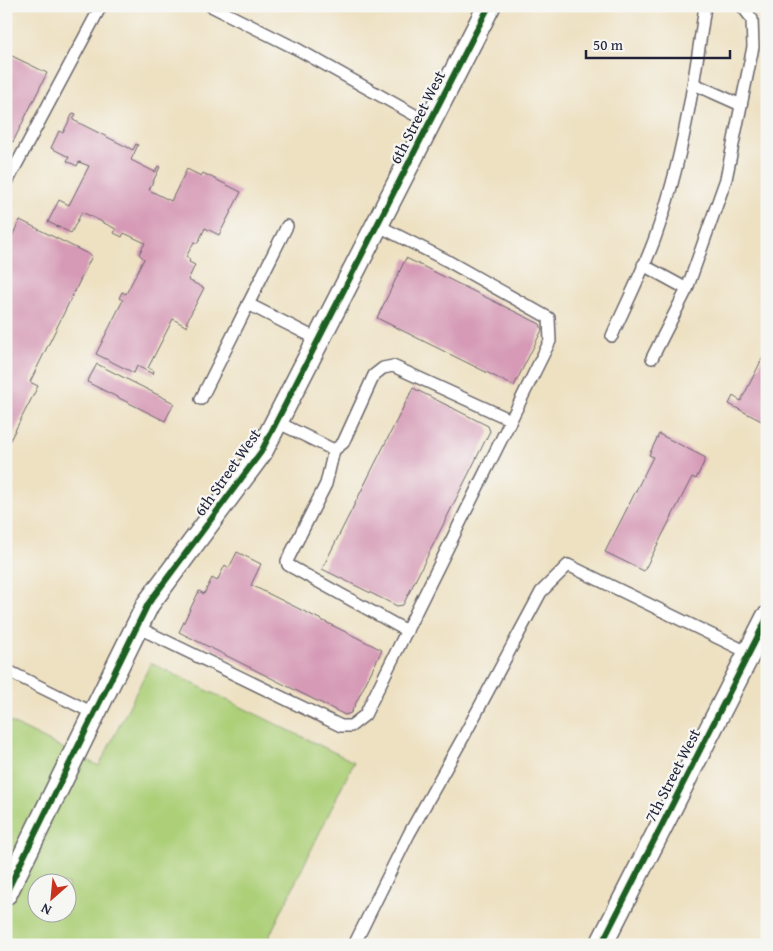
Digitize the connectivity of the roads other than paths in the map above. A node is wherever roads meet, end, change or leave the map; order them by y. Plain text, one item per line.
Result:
1 (101, 6) edge
2 (211, 6) edge
3 (489, 6) edge
4 (705, 6) edge
5 (742, 6) edge
6 (694, 84) junction
7 (741, 105) junction
8 (430, 123) junction
9 (6, 184) edge
10 (377, 225) junction
11 (287, 226) dead end
12 (643, 265) junction
13 (687, 289) junction
14 (248, 304) junction
15 (612, 336) dead end
16 (319, 340) junction
17 (652, 358) dead end
18 (200, 399) dead end
19 (511, 420) junction
20 (277, 422) junction
21 (334, 450) junction
22 (767, 618) edge
23 (137, 627) junction
24 (407, 631) junction
25 (749, 653) junction
26 (6, 670) edge
27 (95, 714) junction
28 (6, 893) edge
29 (354, 945) edge
30 (601, 945) edge

1 - 9 lane
2 - 8 lane
3 - 8 street, 6th Street West
4 - 6 lane
5 - 7 lane
6 - 7 lane
6 - 12 lane
7 - 13 lane
8 - 10 street, 6th Street West
10 - 16 street, 6th Street West
10 - 19 lane
11 - 14 lane
12 - 13 lane
12 - 15 lane
13 - 17 lane
14 - 16 lane
14 - 18 lane
16 - 20 street, 6th Street West
19 - 21 lane
19 - 24 lane
20 - 21 lane
20 - 23 street, 6th Street West
21 - 24 lane
22 - 25 street, 7th Street West
23 - 24 lane
23 - 27 street, 6th Street West
25 - 29 lane
25 - 30 street, 7th Street West
26 - 27 lane
27 - 28 street, 6th Street West

